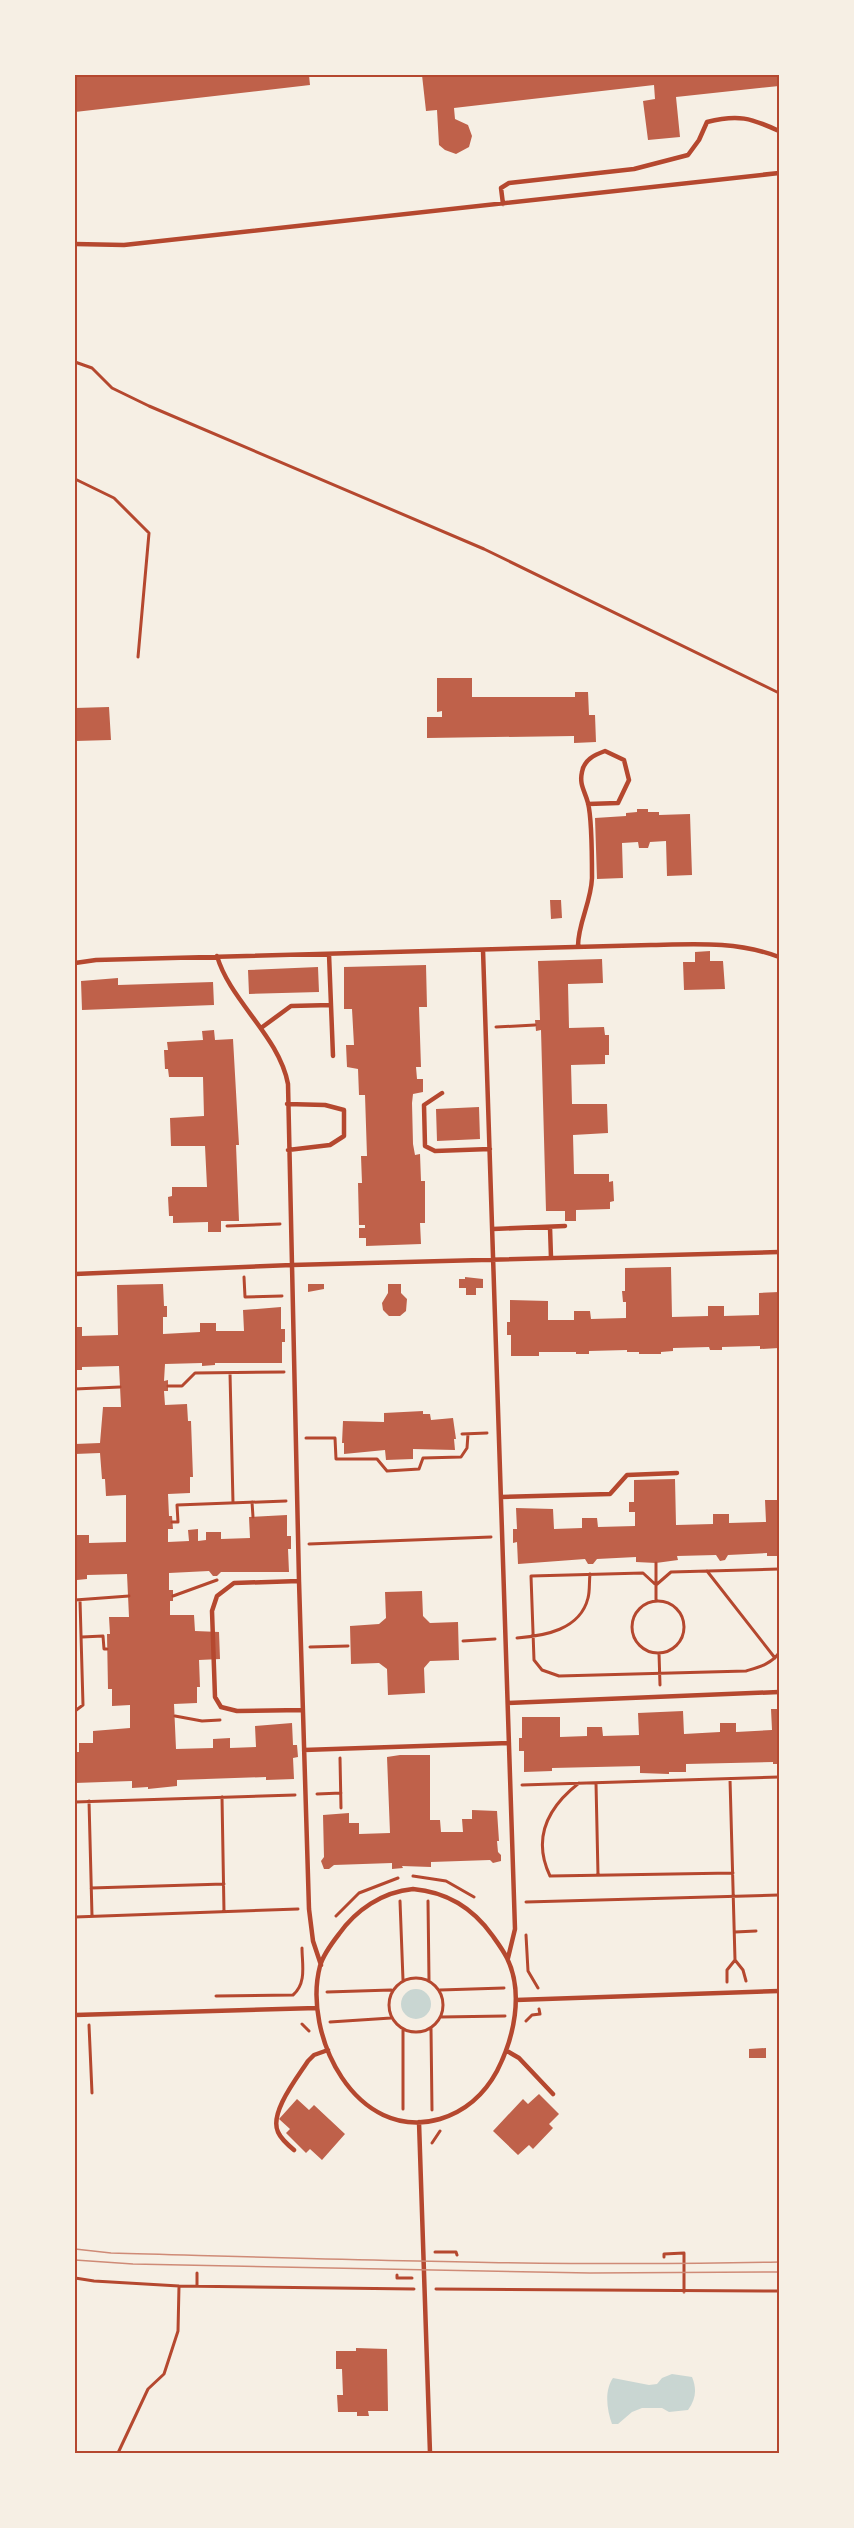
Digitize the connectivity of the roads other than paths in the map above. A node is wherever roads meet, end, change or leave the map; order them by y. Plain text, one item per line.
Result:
1 (779, 131) edge
2 (779, 173) edge
3 (503, 204) junction
4 (75, 244) edge
5 (588, 804) junction
6 (578, 946) junction
7 (483, 950) junction
8 (329, 954) junction
9 (217, 956) junction
10 (779, 957) edge
11 (75, 963) edge
12 (331, 1005) junction
13 (261, 1028) junction
14 (333, 1056) dead end
15 (442, 1093) dead end
16 (287, 1104) junction
17 (490, 1149) junction
18 (288, 1150) junction
19 (565, 1226) dead end
20 (550, 1227) junction
21 (493, 1229) junction
22 (779, 1252) edge
23 (551, 1258) junction
24 (494, 1260) junction
25 (292, 1265) junction
26 (75, 1274) edge
27 (677, 1473) dead end
28 (501, 1497) junction
29 (299, 1581) junction
30 (779, 1692) edge
31 (508, 1703) junction
32 (303, 1710) junction
33 (509, 1743) junction
34 (304, 1750) junction
35 (508, 1958) junction
36 (321, 1965) junction
37 (779, 1990) edge
38 (516, 2000) junction
39 (317, 2008) junction
40 (75, 2015) edge
41 (328, 2050) junction
42 (507, 2051) junction
43 (553, 2094) dead end
44 (419, 2122) junction
45 (294, 2150) dead end
46 (430, 2453) edge

1 - 3 lane
2 - 3 lane
3 - 4 lane
5 - 5 lane
5 - 6 lane
6 - 7 lane
6 - 10 lane
7 - 8 lane
7 - 17 lane
8 - 9 lane
8 - 12 lane
9 - 11 lane
9 - 13 lane
12 - 13 lane
12 - 14 lane
13 - 16 lane
15 - 17 lane
16 - 18 lane
16 - 18 lane
17 - 21 lane
18 - 25 lane
19 - 20 lane
20 - 21 lane
20 - 23 lane
21 - 24 lane
22 - 23 lane
23 - 24 lane
24 - 25 lane
24 - 28 lane
25 - 26 lane
25 - 29 lane
27 - 28 lane
28 - 31 lane
29 - 32 lane
29 - 32 lane
30 - 31 lane
31 - 33 lane
32 - 34 lane
33 - 34 lane
33 - 35 lane
34 - 36 lane
35 - 36 lane
35 - 38 lane
36 - 39 lane
37 - 38 lane
38 - 42 lane
39 - 40 lane
39 - 41 lane
41 - 44 lane
41 - 45 lane
42 - 43 lane
42 - 44 lane
44 - 46 lane

